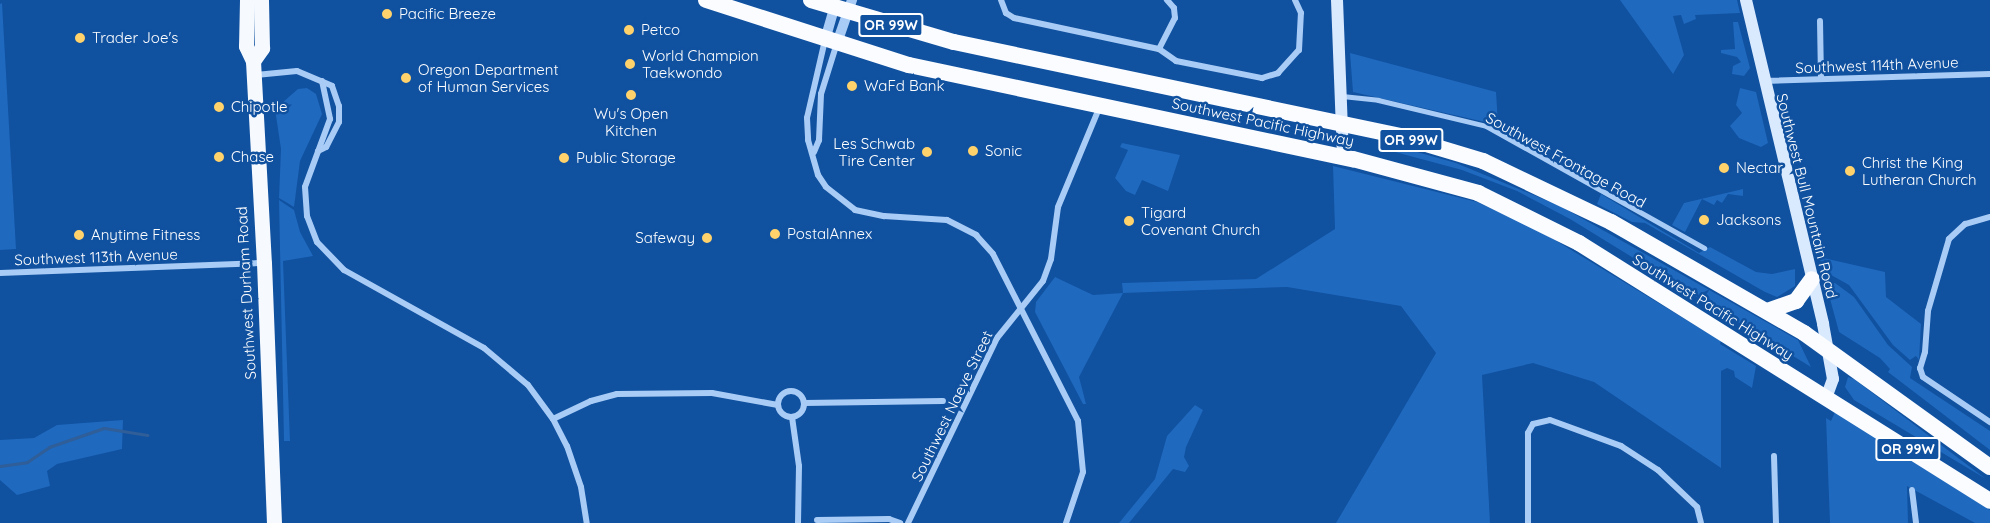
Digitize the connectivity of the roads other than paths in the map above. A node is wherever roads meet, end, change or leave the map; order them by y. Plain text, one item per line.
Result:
1 (246, 0) edge
2 (261, 0) edge
3 (706, 0) edge
4 (811, 0) edge
5 (1001, 0) edge
6 (1167, 0) edge
7 (1295, 0) edge
8 (1337, 0) edge
9 (1746, 0) edge
10 (842, 5) edge
11 (1820, 21) dead end
12 (831, 42) junction
13 (1159, 49) junction
14 (252, 68) junction
15 (1990, 74) edge
16 (1821, 78) junction
17 (1764, 81) junction
18 (1341, 96) junction
19 (1100, 106) junction
20 (1342, 124) junction
21 (814, 152) junction
22 (1343, 157) junction
23 (1990, 217) edge
24 (1704, 248) dead end
25 (264, 263) junction
26 (0, 273) edge
27 (1812, 279) junction
28 (1020, 306) junction
29 (1767, 311) junction
30 (1827, 347) junction
31 (1826, 398) junction
32 (943, 401) dead end
33 (804, 403) junction
34 (778, 405) junction
35 (792, 417) junction
36 (554, 419) junction
37 (1990, 422) edge
38 (1774, 456) dead end
39 (1990, 467) edge
40 (1912, 490) dead end
41 (1990, 501) edge
42 (817, 520) dead end
43 (274, 523) edge
44 (587, 523) edge
45 (798, 523) edge
46 (900, 523) edge
47 (908, 523) edge
48 (1066, 523) edge
49 (1528, 523) edge
50 (1701, 523) edge
51 (1776, 523) edge
52 (1916, 523) edge

1 - 14 main road, Southwest Durham Road
2 - 14 main road, Southwest Durham Road
3 - 12 highway, Southwest Pacific Highway / OR 99W
4 - 10 highway, Southwest Pacific Highway / OR 99W
5 - 13 street
6 - 13 street
7 - 13 street
8 - 18 main road
9 - 17 main road, Southwest Bull Mountain Road
10 - 12 street
10 - 20 highway, Southwest Pacific Highway / OR 99W
11 - 16 street
12 - 19 highway, Southwest Pacific Highway / OR 99W
12 - 21 street
12 - 21 street
14 - 25 main road, Southwest Durham Road
14 - 36 street
15 - 16 street, Southwest 114th Avenue
16 - 17 street, Southwest 114th Avenue
17 - 27 main road, Southwest Bull Mountain Road
18 - 20 main road
18 - 24 street, Southwest Frontage Road
19 - 22 highway, Southwest Pacific Highway / OR 99W
19 - 28 street, Southwest Naeve Street
20 - 22 main road
20 - 29 highway, Southwest Pacific Highway / OR 99W
21 - 28 street
22 - 31 highway, Southwest Pacific Highway / OR 99W
23 - 37 street
25 - 26 street, Southwest 113th Avenue
25 - 43 main road, Southwest Durham Road
27 - 29 highway
27 - 30 main road, Southwest Bull Mountain Road
28 - 47 street, Southwest Naeve Street
28 - 48 street
29 - 30 highway, Southwest Pacific Highway / OR 99W
30 - 31 main road, Southwest Bull Mountain Road
30 - 39 highway, Southwest Pacific Highway / OR 99W
31 - 41 highway, Southwest Pacific Highway / OR 99W
32 - 33 street
33 - 34 street
33 - 35 street
34 - 35 street
34 - 36 street
35 - 45 street
36 - 44 street
38 - 51 street
40 - 52 street
42 - 46 street
49 - 50 street

